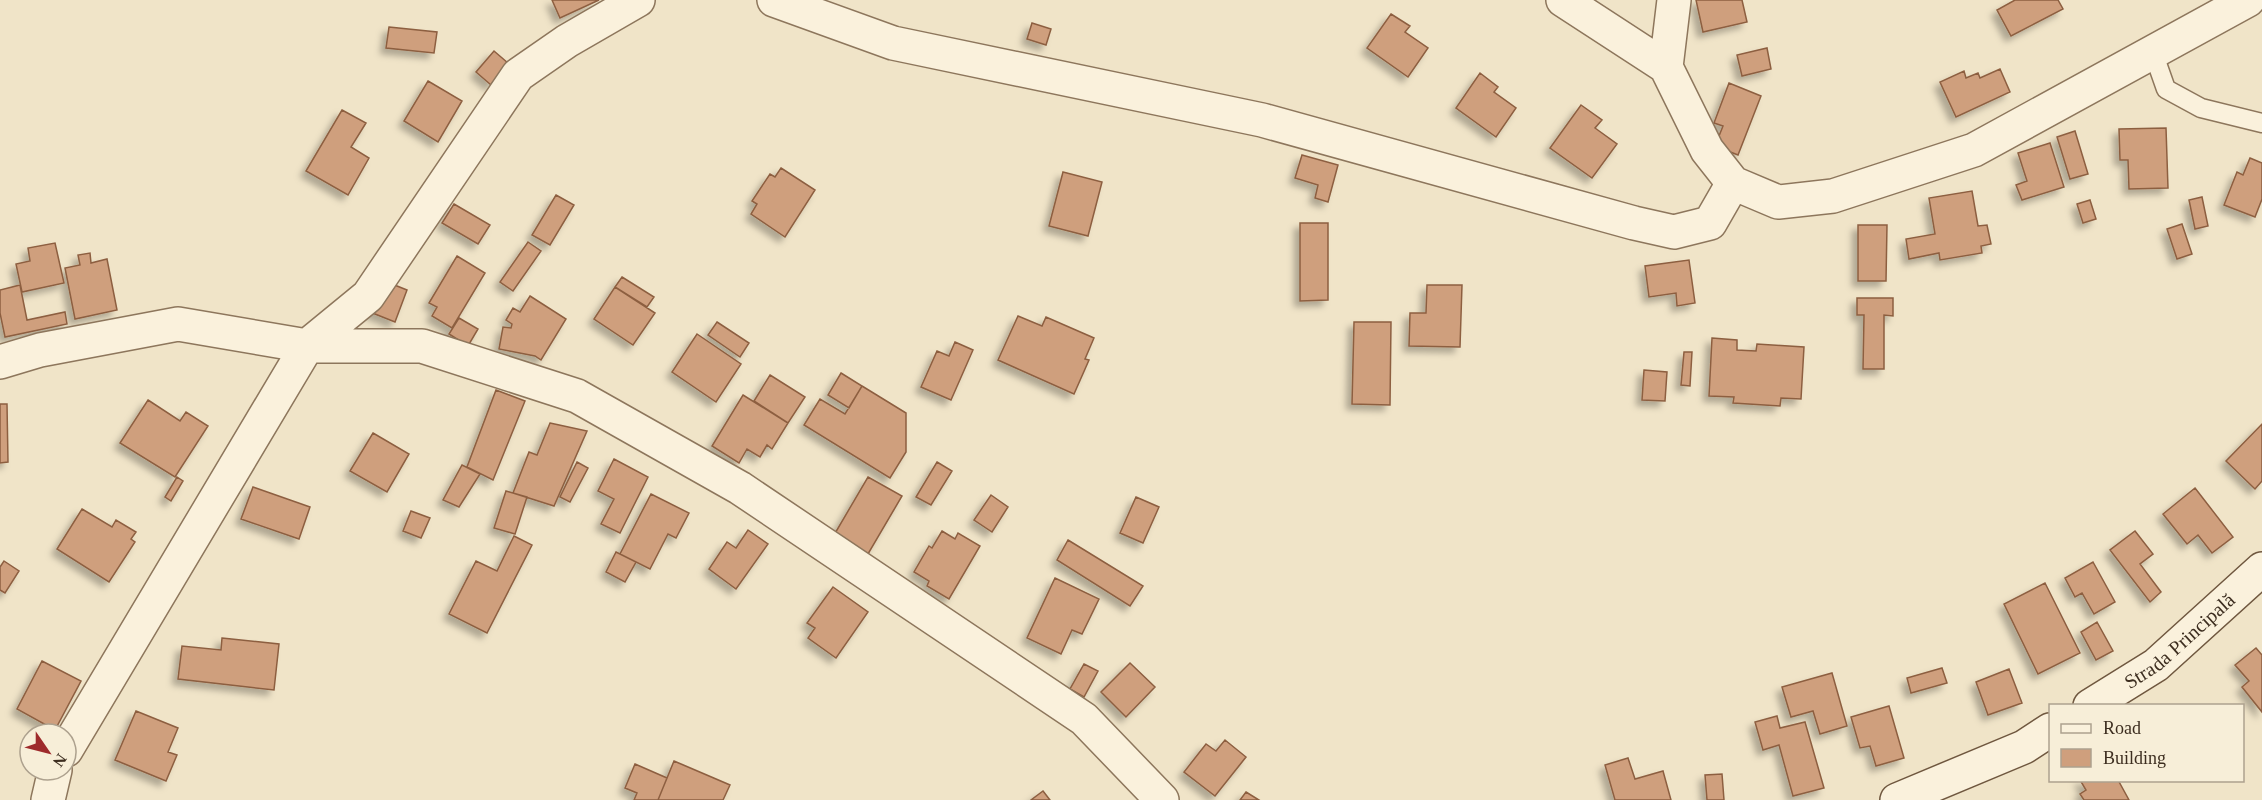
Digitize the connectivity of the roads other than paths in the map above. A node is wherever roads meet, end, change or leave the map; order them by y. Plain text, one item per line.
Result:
1 (638, 0) edge
2 (774, 0) edge
3 (1563, 0) edge
4 (1674, 0) edge
5 (2248, 0) edge
6 (2153, 52) junction
7 (1666, 67) junction
8 (2262, 123) edge
9 (1733, 183) junction
10 (307, 346) junction
11 (0, 362) edge
12 (2262, 569) edge
13 (2092, 704) edge
14 (78, 730) edge
15 (2049, 731) edge
16 (52, 782) edge
17 (48, 800) edge
18 (1162, 800) edge
19 (1897, 800) edge

1 - 10 street
2 - 9 street
3 - 7 street
4 - 7 street
5 - 6 street
6 - 8 lane
6 - 9 street
7 - 9 street
10 - 11 street
10 - 14 street
10 - 18 street
12 - 13 street, Strada Principală
15 - 19 street
16 - 17 street

